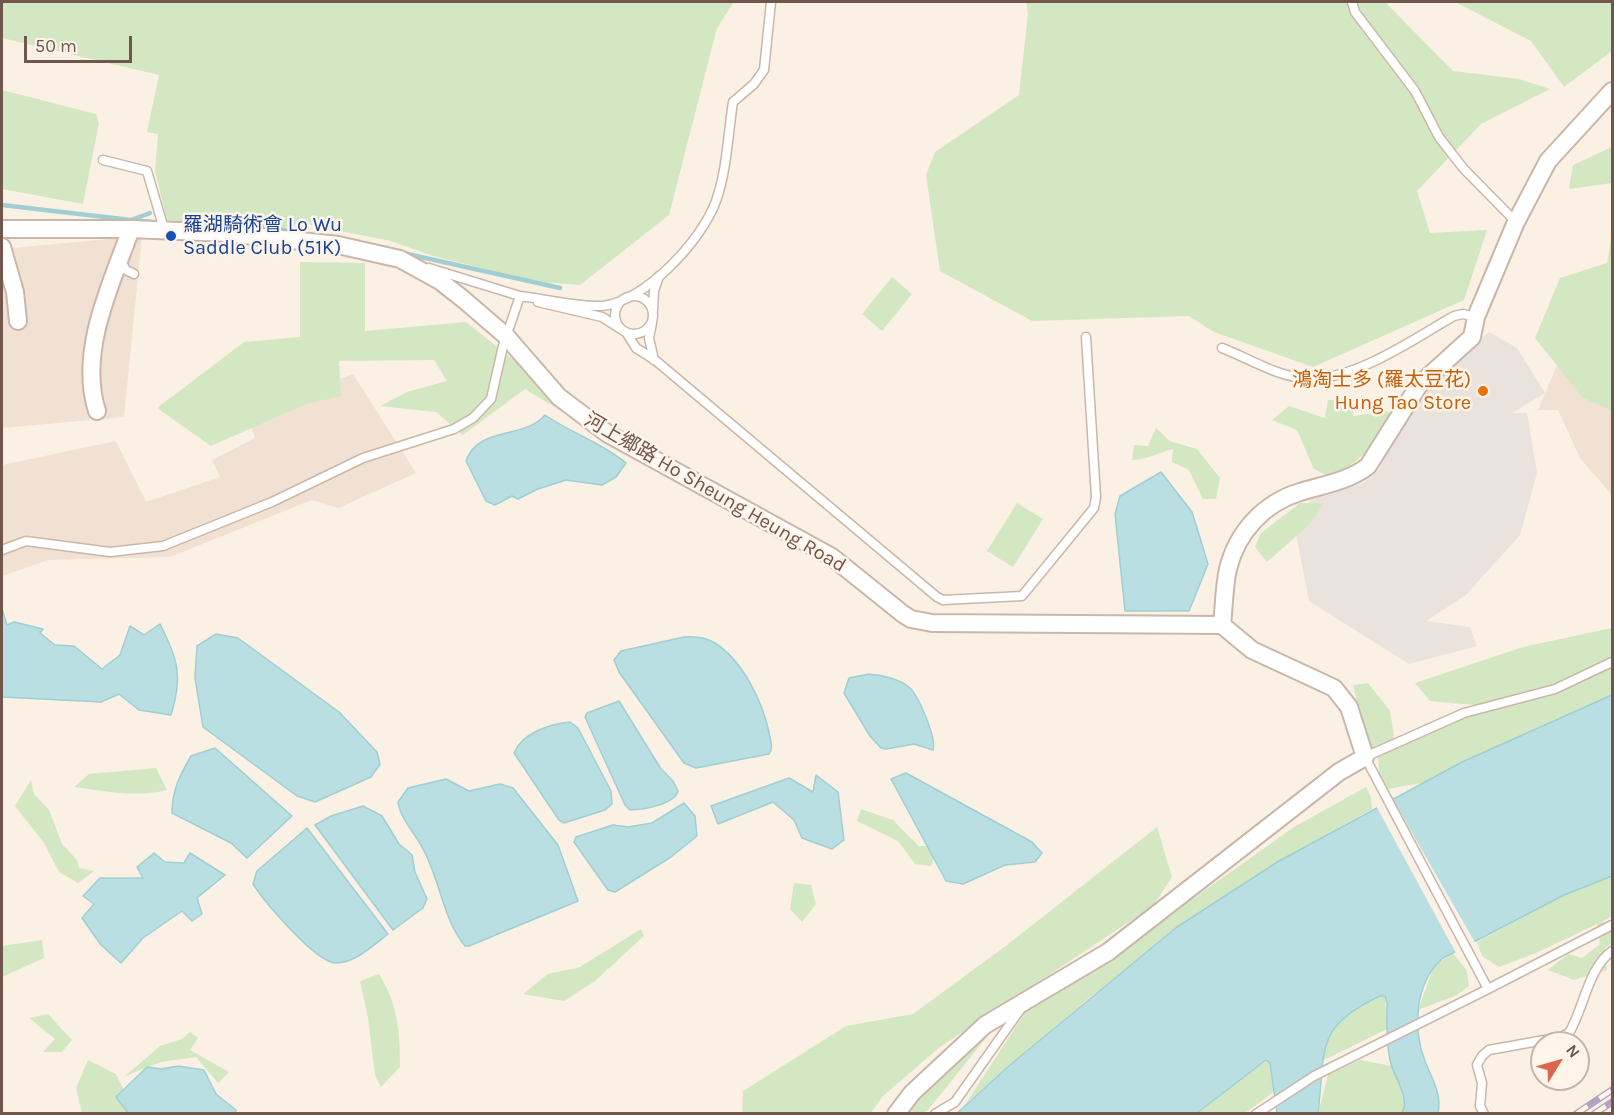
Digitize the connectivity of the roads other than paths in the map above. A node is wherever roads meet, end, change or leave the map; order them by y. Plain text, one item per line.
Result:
1 (771, 2) edge
2 (1352, 2) edge
3 (1612, 91) edge
4 (103, 160) dead end
5 (1516, 222) junction
6 (2, 229) edge
7 (131, 229) junction
8 (164, 229) junction
9 (2, 247) edge
10 (120, 260) junction
11 (400, 260) junction
12 (134, 274) dead end
13 (659, 276) junction
14 (520, 296) junction
15 (626, 298) junction
16 (1476, 317) junction
17 (652, 318) junction
18 (18, 321) dead end
19 (623, 331) junction
20 (506, 336) junction
21 (1086, 337) dead end
22 (1222, 348) dead end
23 (655, 360) junction
24 (97, 411) dead end
25 (2, 550) edge
26 (1222, 625) junction
27 (1612, 662) edge
28 (1365, 758) junction
29 (1612, 925) edge
30 (1612, 951) edge
31 (1488, 989) junction
32 (1028, 1000) junction
33 (896, 1113) edge
34 (935, 1113) edge
35 (1256, 1113) edge
36 (1484, 1113) edge

1 - 13 lane
2 - 5 lane
3 - 5 street
4 - 8 lane
5 - 16 street
6 - 7 street, 河上鄉路 Ho Sheung Heung Road
7 - 8 street, 河上鄉路 Ho Sheung Heung Road
7 - 10 street
8 - 11 street, 河上鄉路 Ho Sheung Heung Road
9 - 18 street
10 - 12 lane
10 - 24 street
11 - 14 lane
11 - 20 street, 河上鄉路 Ho Sheung Heung Road
13 - 15 lane
13 - 17 lane
14 - 15 lane
14 - 19 lane
14 - 20 lane
15 - 17 lane
15 - 19 lane
16 - 22 lane
16 - 26 street
17 - 19 lane
17 - 23 lane
19 - 23 lane
20 - 25 lane
20 - 26 street, 河上鄉路 Ho Sheung Heung Road
21 - 23 lane
26 - 28 street
27 - 28 lane
28 - 31 lane
28 - 32 street
29 - 31 lane
30 - 36 lane
31 - 35 lane
32 - 33 street
32 - 34 lane

